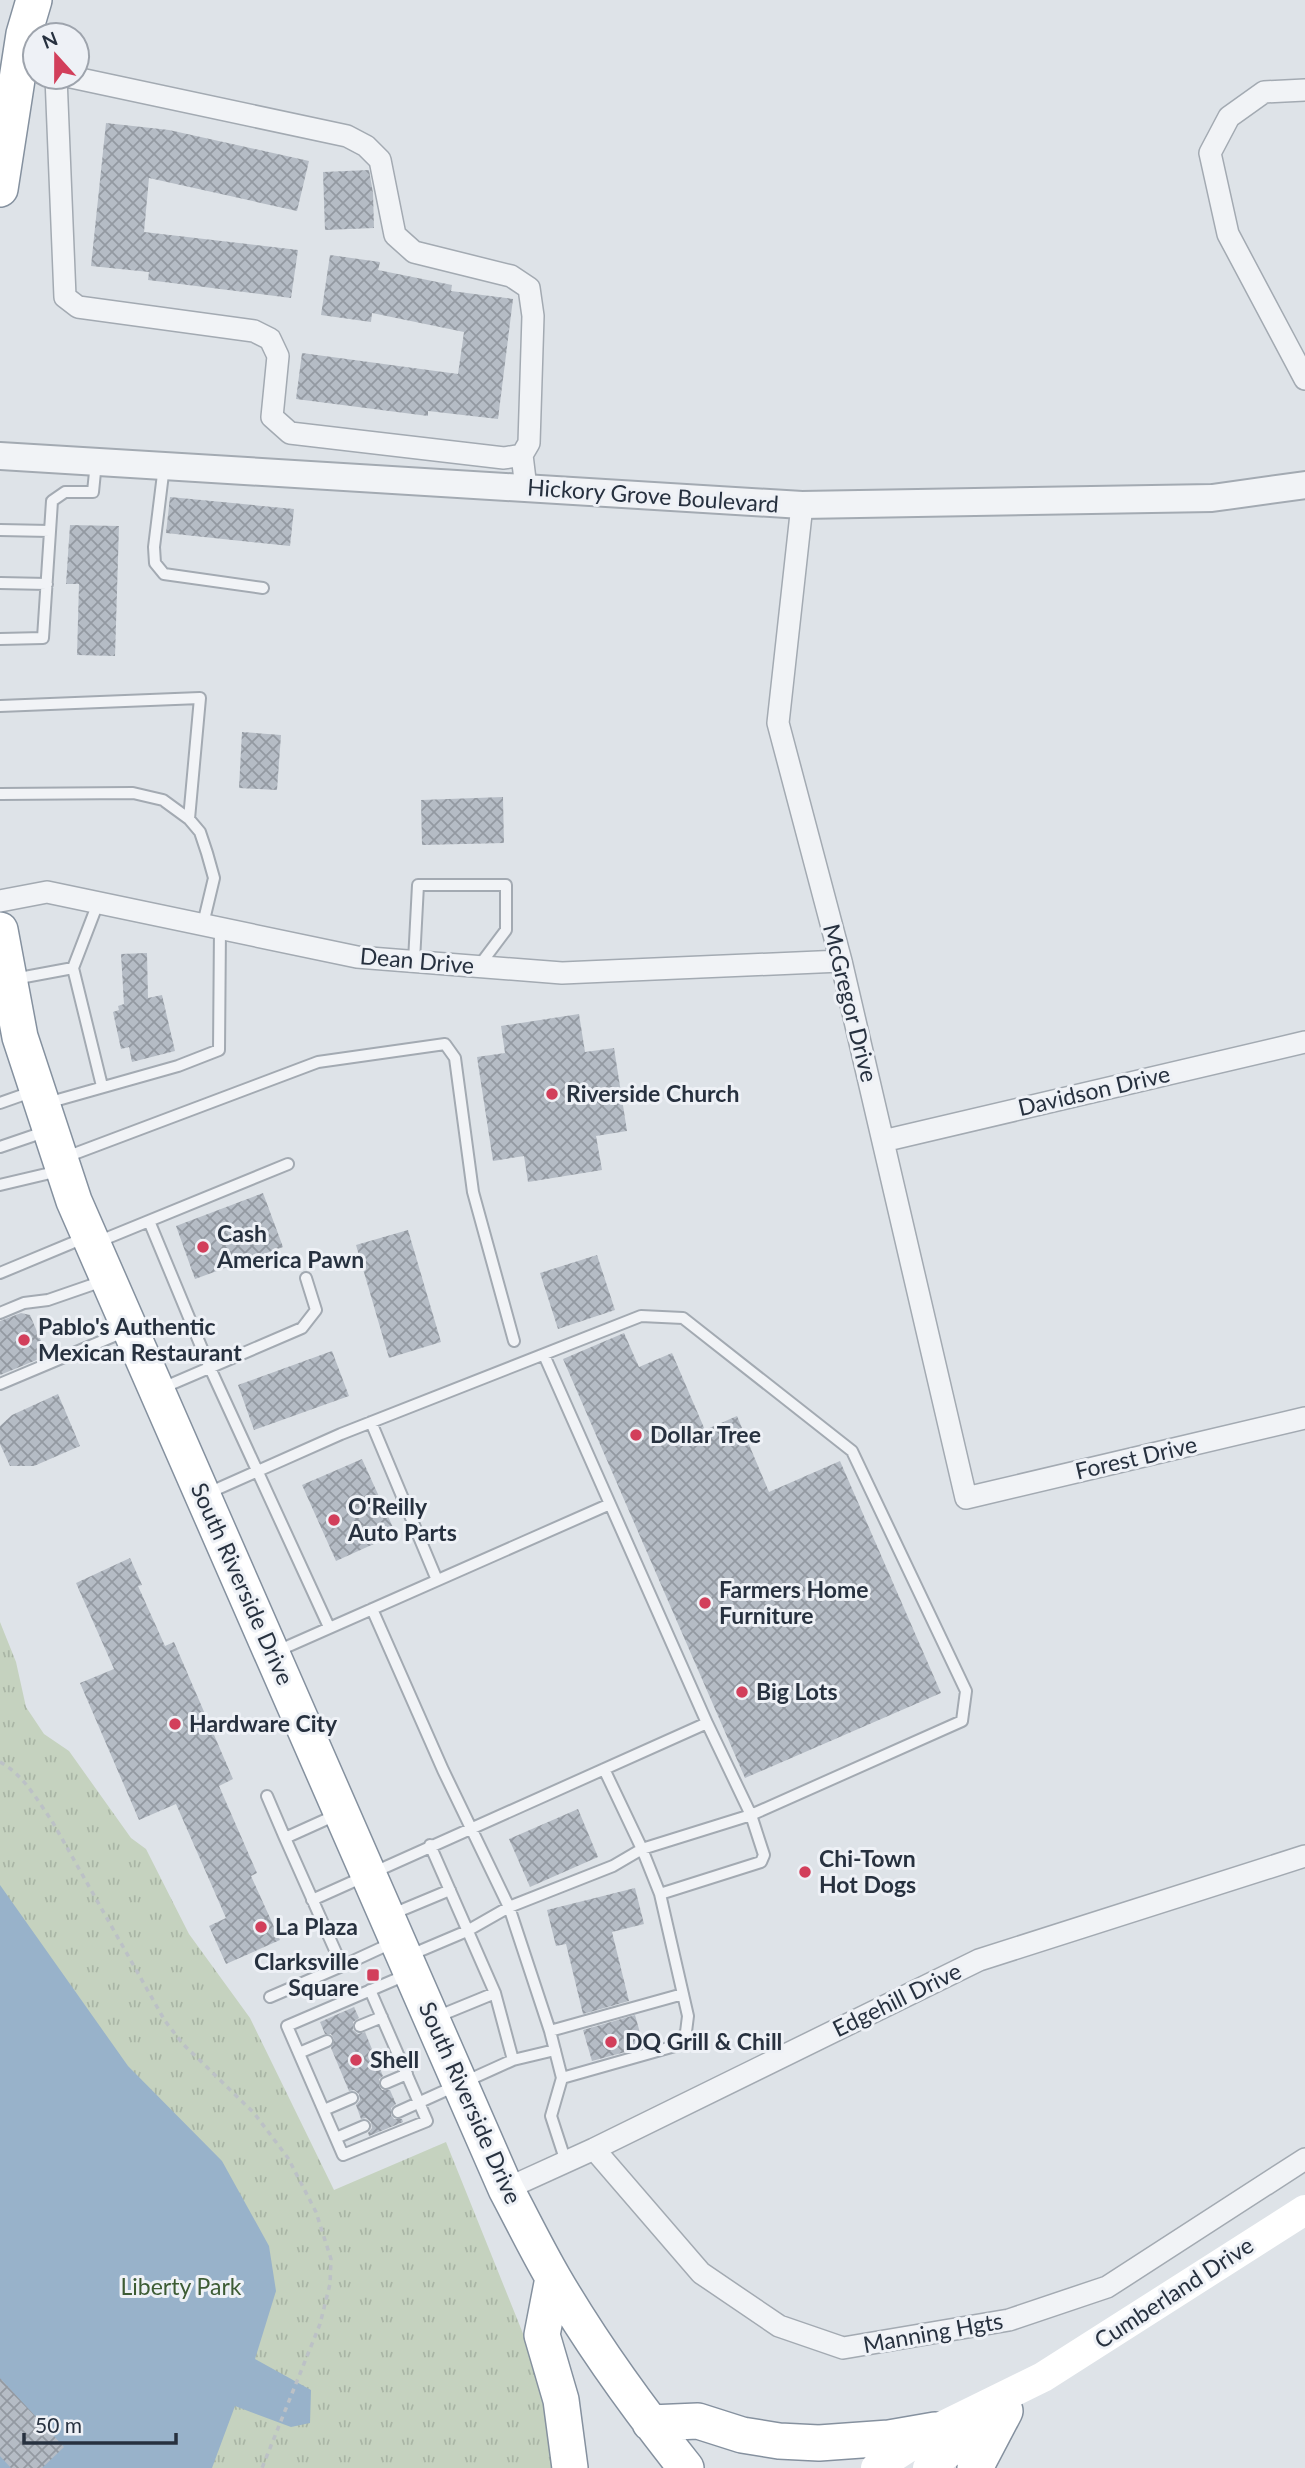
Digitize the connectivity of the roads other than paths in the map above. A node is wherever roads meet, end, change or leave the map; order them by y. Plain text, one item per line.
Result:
1 (34, 0) edge
2 (28, 21) edge
3 (91, 81) edge
4 (1305, 90) edge
5 (22, 91) edge
6 (57, 91) edge
7 (0, 189) edge
8 (1305, 379) edge
9 (522, 455) junction
10 (0, 456) edge
11 (96, 462) junction
12 (164, 466) junction
13 (1305, 485) edge
14 (526, 488) junction
15 (802, 505) junction
16 (0, 530) edge
17 (50, 531) junction
18 (0, 583) edge
19 (47, 584) junction
20 (263, 589) dead end
21 (0, 639) edge
22 (0, 706) edge
23 (0, 794) edge
24 (189, 819) junction
25 (0, 901) edge
26 (98, 903) junction
27 (211, 926) junction
28 (0, 930) edge
29 (414, 961) junction
30 (841, 961) junction
31 (479, 966) junction
32 (73, 968) junction
33 (9, 979) junction
34 (1305, 1042) edge
35 (102, 1086) junction
36 (0, 1103) edge
37 (50, 1131) junction
38 (883, 1141) junction
39 (0, 1147) edge
40 (288, 1164) dead end
41 (0, 1185) edge
42 (149, 1221) junction
43 (91, 1239) junction
44 (0, 1272) edge
45 (306, 1278) dead end
46 (109, 1279) junction
47 (0, 1313) edge
48 (131, 1329) junction
49 (514, 1341) dead end
50 (544, 1355) junction
51 (210, 1368) junction
52 (0, 1384) edge
53 (157, 1390) junction
54 (1305, 1418) edge
55 (370, 1422) junction
56 (259, 1472) junction
57 (203, 1495) junction
58 (967, 1498) joint
59 (610, 1504) junction
60 (437, 1580) junction
61 (372, 1609) junction
62 (329, 1627) junction
63 (272, 1653) junction
64 (707, 1723) junction
65 (604, 1769) junction
66 (267, 1796) dead end
67 (342, 1812) junction
68 (751, 1815) junction
69 (471, 1827) junction
70 (285, 1838) junction
71 (430, 1845) junction
72 (642, 1849) junction
73 (1305, 1856) edge
74 (369, 1873) junction
75 (450, 1890) junction
76 (660, 1894) junction
77 (312, 1900) junction
78 (509, 1908) junction
79 (467, 1931) junction
80 (400, 1947) junction
81 (342, 1966) junction
82 (370, 1990) junction
83 (495, 1993) junction
84 (683, 1994) junction
85 (270, 1997) dead end
86 (382, 2017) junction
87 (432, 2020) junction
88 (360, 2026) dead end
89 (550, 2031) junction
90 (327, 2041) dead end
91 (555, 2050) junction
92 (299, 2053) junction
93 (513, 2060) junction
94 (407, 2074) junction
95 (562, 2078) junction
96 (386, 2083) dead end
97 (460, 2084) junction
98 (352, 2098) dead end
99 (419, 2103) junction
100 (324, 2110) junction
101 (398, 2112) dead end
102 (364, 2126) dead end
103 (335, 2138) junction
104 (594, 2150) junction
105 (1305, 2159) edge
106 (566, 2162) junction
107 (506, 2189) junction
108 (1305, 2210) edge
109 (554, 2278) junction
110 (1043, 2377) junction
111 (1005, 2411) junction
112 (650, 2423) junction
113 (935, 2430) junction
114 (570, 2468) edge
115 (686, 2468) edge
116 (876, 2468) edge
117 (928, 2468) edge
118 (975, 2468) edge

1 - 2 highway
3 - 9 street
4 - 8 street
5 - 7 highway
6 - 9 street
9 - 14 street
10 - 11 street, Hickory Grove Boulevard
11 - 12 street, Hickory Grove Boulevard
11 - 17 lane
12 - 14 street, Hickory Grove Boulevard
12 - 20 lane
13 - 15 street, Hickory Grove Boulevard
14 - 15 street, Hickory Grove Boulevard
15 - 30 street, McGregor Drive
16 - 17 lane
17 - 19 lane
18 - 19 lane
19 - 21 lane
22 - 24 lane
23 - 24 lane
24 - 27 lane
25 - 26 street, Dean Drive
26 - 27 street, Dean Drive
26 - 32 lane
27 - 29 street, Dean Drive
27 - 35 lane
28 - 33 highway, South Riverside Drive
29 - 31 street, Dean Drive
29 - 31 lane
30 - 31 street, Dean Drive
30 - 38 street, McGregor Drive
32 - 33 lane
32 - 35 lane
33 - 37 highway, South Riverside Drive
34 - 38 street, Davidson Drive
35 - 37 lane
36 - 37 lane
37 - 39 lane
37 - 41 lane
37 - 43 highway, South Riverside Drive
37 - 49 lane
38 - 58 street, McGregor Drive
40 - 42 lane
42 - 43 lane
42 - 51 lane
43 - 44 lane
43 - 46 highway, South Riverside Drive
45 - 51 lane
46 - 47 lane
46 - 48 highway, South Riverside Drive
48 - 52 lane
48 - 53 highway, South Riverside Drive
50 - 55 lane
50 - 59 lane
50 - 68 lane
51 - 53 lane
51 - 56 lane
53 - 57 highway, South Riverside Drive
54 - 58 street, Forest Drive
55 - 56 lane
55 - 60 lane
56 - 57 lane
56 - 62 lane
57 - 63 highway, South Riverside Drive
59 - 60 lane
59 - 64 lane
60 - 61 lane
61 - 62 lane
61 - 69 lane
62 - 63 lane
63 - 67 highway, South Riverside Drive
64 - 65 lane
64 - 68 lane
65 - 69 lane
65 - 72 lane
66 - 70 lane
67 - 70 lane
67 - 74 highway, South Riverside Drive
68 - 72 lane
68 - 76 lane
69 - 71 lane
69 - 78 lane
70 - 77 lane
71 - 74 lane
71 - 75 lane
72 - 76 lane
72 - 78 lane
73 - 104 street, Edgehill Drive
74 - 77 lane
74 - 80 highway, South Riverside Drive
75 - 79 lane
75 - 80 lane
76 - 84 lane
77 - 81 lane
78 - 79 lane
78 - 89 lane
79 - 80 lane
79 - 83 lane
80 - 81 lane
80 - 82 lane
80 - 87 highway, South Riverside Drive
81 - 85 lane
82 - 86 lane
82 - 92 lane
83 - 87 lane
83 - 93 lane
84 - 89 lane
84 - 95 lane
86 - 88 lane
86 - 94 lane
87 - 97 highway, South Riverside Drive
89 - 91 lane
90 - 92 lane
91 - 93 lane
91 - 95 lane
92 - 100 lane
93 - 97 lane
94 - 96 lane
94 - 99 lane
95 - 106 lane
97 - 99 lane
97 - 107 highway, South Riverside Drive
98 - 100 lane
99 - 101 lane
99 - 103 lane
100 - 103 lane
102 - 103 lane
104 - 105 street, Manning Hgts
104 - 106 street, Edgehill Drive
106 - 107 street, Edgehill Drive
107 - 109 highway, South Riverside Drive
108 - 110 main road, Cumberland Drive
109 - 112 highway, South Riverside Drive
109 - 114 highway
110 - 111 main road, Cumberland Drive
110 - 113 main road, Cumberland Drive
111 - 117 main road, Cumberland Drive
111 - 118 highway
112 - 113 highway
112 - 115 highway, South Riverside Drive
113 - 116 main road, Cumberland Drive

